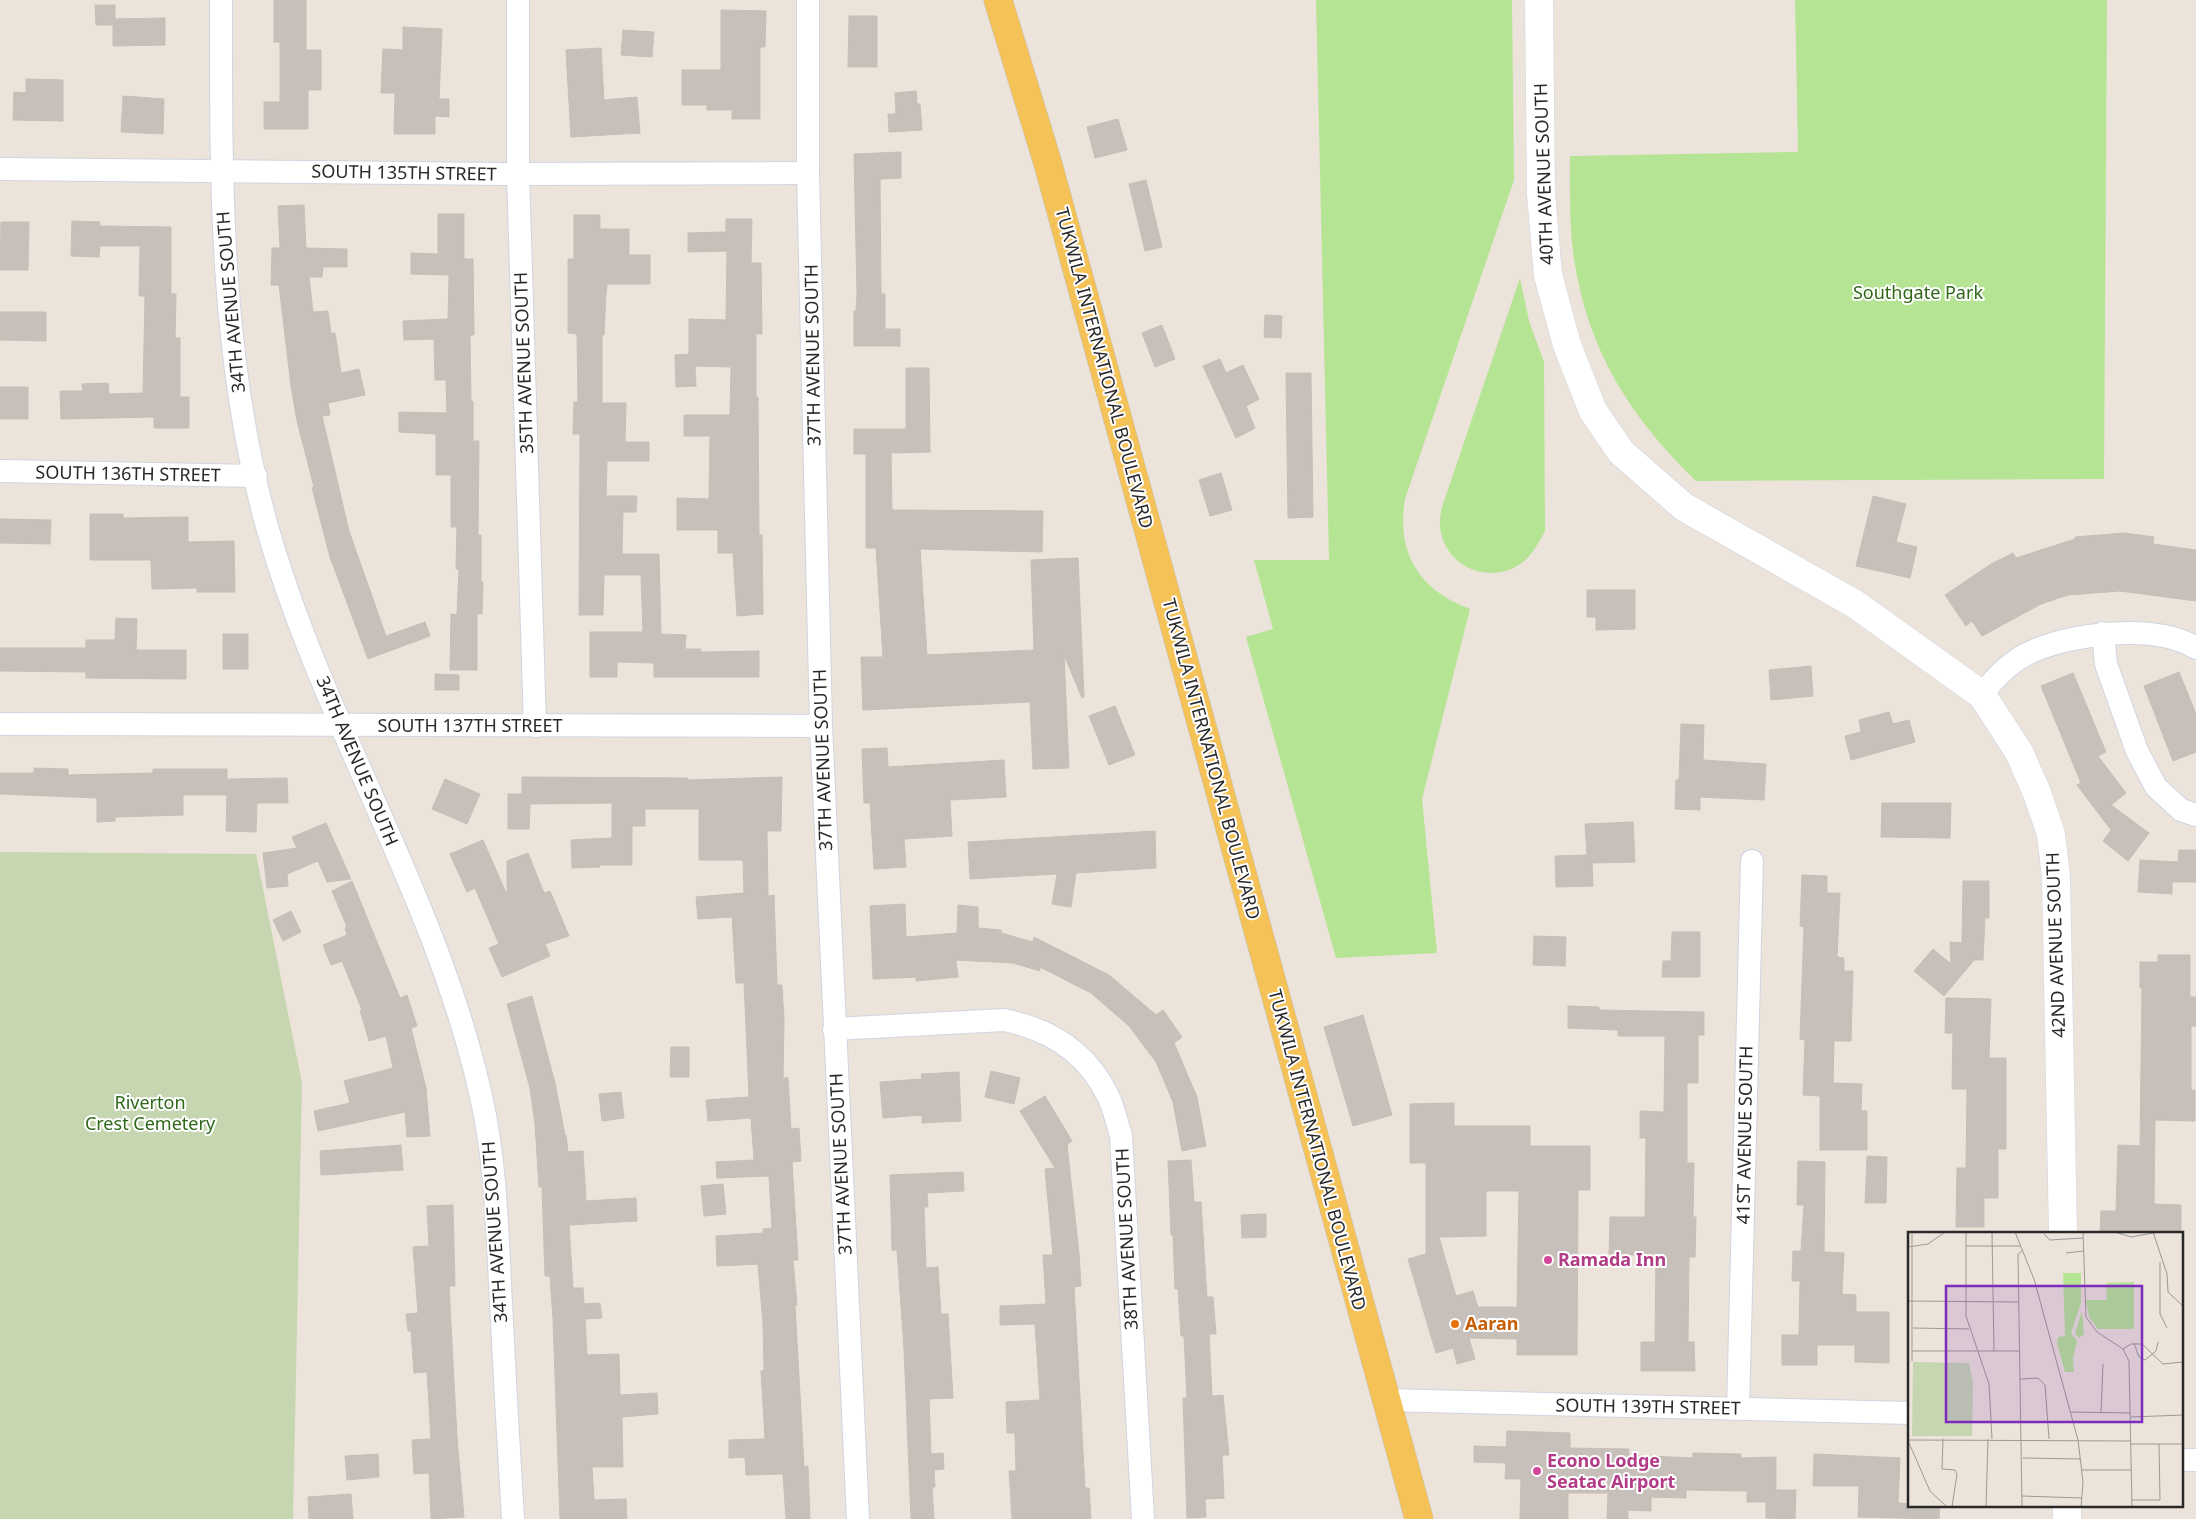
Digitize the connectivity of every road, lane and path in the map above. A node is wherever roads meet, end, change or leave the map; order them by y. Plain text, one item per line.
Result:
1 (221, 0) edge
2 (518, 0) edge
3 (808, 0) edge
4 (998, 0) edge
5 (1539, 0) edge
6 (0, 169) edge
7 (221, 171) junction
8 (808, 173) junction
9 (518, 174) junction
10 (0, 471) edge
11 (256, 476) junction
12 (1789, 568) joint
13 (2103, 633) junction
14 (2196, 648) edge
15 (1982, 695) junction
16 (0, 724) edge
17 (340, 726) junction
18 (535, 726) junction
19 (821, 726) junction
20 (2196, 815) edge
21 (1752, 861) dead end
22 (834, 1029) junction
23 (2063, 1232) edge
24 (1386, 1400) junction
25 (1738, 1409) junction
26 (1908, 1413) edge
27 (2068, 1506) edge
28 (513, 1519) edge
29 (858, 1519) edge
30 (1143, 1519) edge
31 (1419, 1519) edge
32 (2067, 1519) edge

1 - 7 street, 34TH AVENUE SOUTH
2 - 9 street, 35TH AVENUE SOUTH
3 - 8 street, 37TH AVENUE SOUTH
4 - 24 main road, TUKWILA INTERNATIONAL BOULEVARD
5 - 12 street, 40TH AVENUE SOUTH
6 - 7 street, SOUTH 135TH STREET
7 - 9 street, SOUTH 135TH STREET
7 - 11 street, 34TH AVENUE SOUTH
8 - 9 street, SOUTH 135TH STREET
8 - 19 street, 37TH AVENUE SOUTH
9 - 18 street, 35TH AVENUE SOUTH
10 - 11 street, SOUTH 136TH STREET
11 - 17 street, 34TH AVENUE SOUTH
12 - 15 street, 42ND AVENUE SOUTH
13 - 14 street
13 - 15 street
13 - 20 street
15 - 23 street, 42ND AVENUE SOUTH
16 - 17 street, SOUTH 137TH STREET
17 - 18 street, SOUTH 137TH STREET
17 - 28 street, 34TH AVENUE SOUTH
18 - 19 street, SOUTH 137TH STREET
19 - 22 street, 37TH AVENUE SOUTH
21 - 25 street, 41ST AVENUE SOUTH
22 - 29 street, 37TH AVENUE SOUTH
22 - 30 street, 38TH AVENUE SOUTH
24 - 25 street, SOUTH 139TH STREET
24 - 31 main road, TUKWILA INTERNATIONAL BOULEVARD
25 - 26 street, SOUTH 139TH STREET
27 - 32 street

